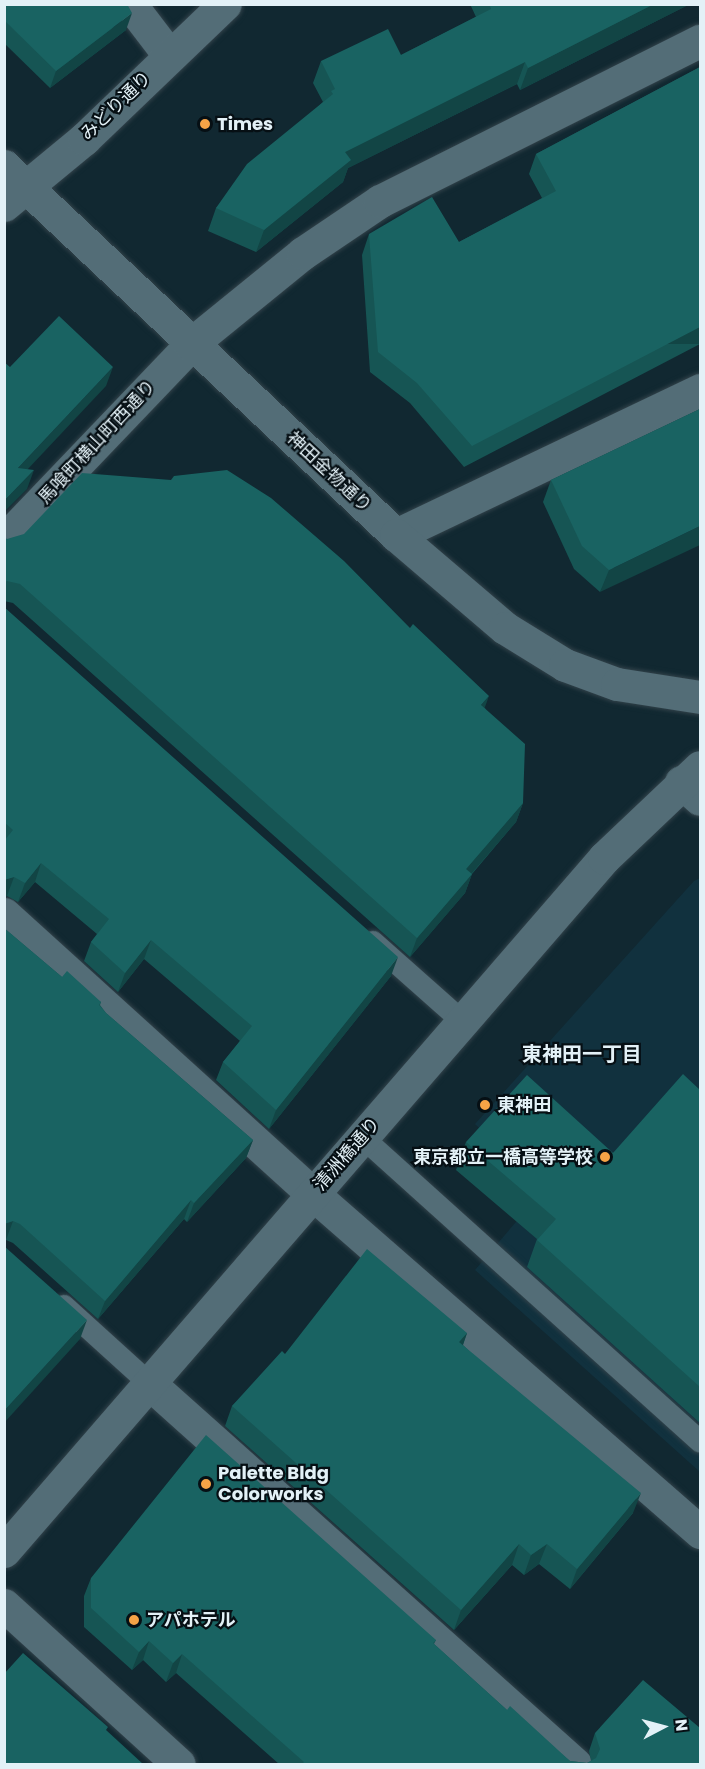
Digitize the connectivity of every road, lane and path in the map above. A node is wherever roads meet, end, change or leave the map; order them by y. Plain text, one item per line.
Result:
1 (130, 4) edge
2 (225, 4) edge
3 (700, 41) edge
4 (169, 55) junction
5 (11, 185) edge
6 (191, 344) junction
7 (700, 390) edge
8 (396, 535) junction
9 (4, 540) edge
10 (700, 696) edge
11 (694, 783) edge
12 (4, 914) edge
13 (353, 924) edge
14 (462, 1021) junction
15 (363, 1137) junction
16 (313, 1194) junction
17 (48, 1292) edge
18 (149, 1383) junction
19 (700, 1441) edge
20 (700, 1532) edge
21 (4, 1551) edge
22 (4, 1605) edge
23 (179, 1764) edge
24 (575, 1764) edge

1 - 4 street
2 - 4 street, みどり通り
3 - 6 street, 馬喰町横山町西通り
4 - 5 street, みどり通り
5 - 6 street, 神田金物通り
6 - 8 street, 神田金物通り
6 - 9 street, 馬喰町横山町西通り
7 - 8 street
8 - 10 street, 神田金物通り
11 - 14 street, 清洲橋通り
12 - 16 street
13 - 14 lane
14 - 15 street, 清洲橋通り
15 - 16 street, 清洲橋通り
15 - 19 lane
16 - 18 street, 清洲橋通り
16 - 20 street
17 - 18 lane
18 - 21 street, 清洲橋通り
18 - 24 street
22 - 23 street

